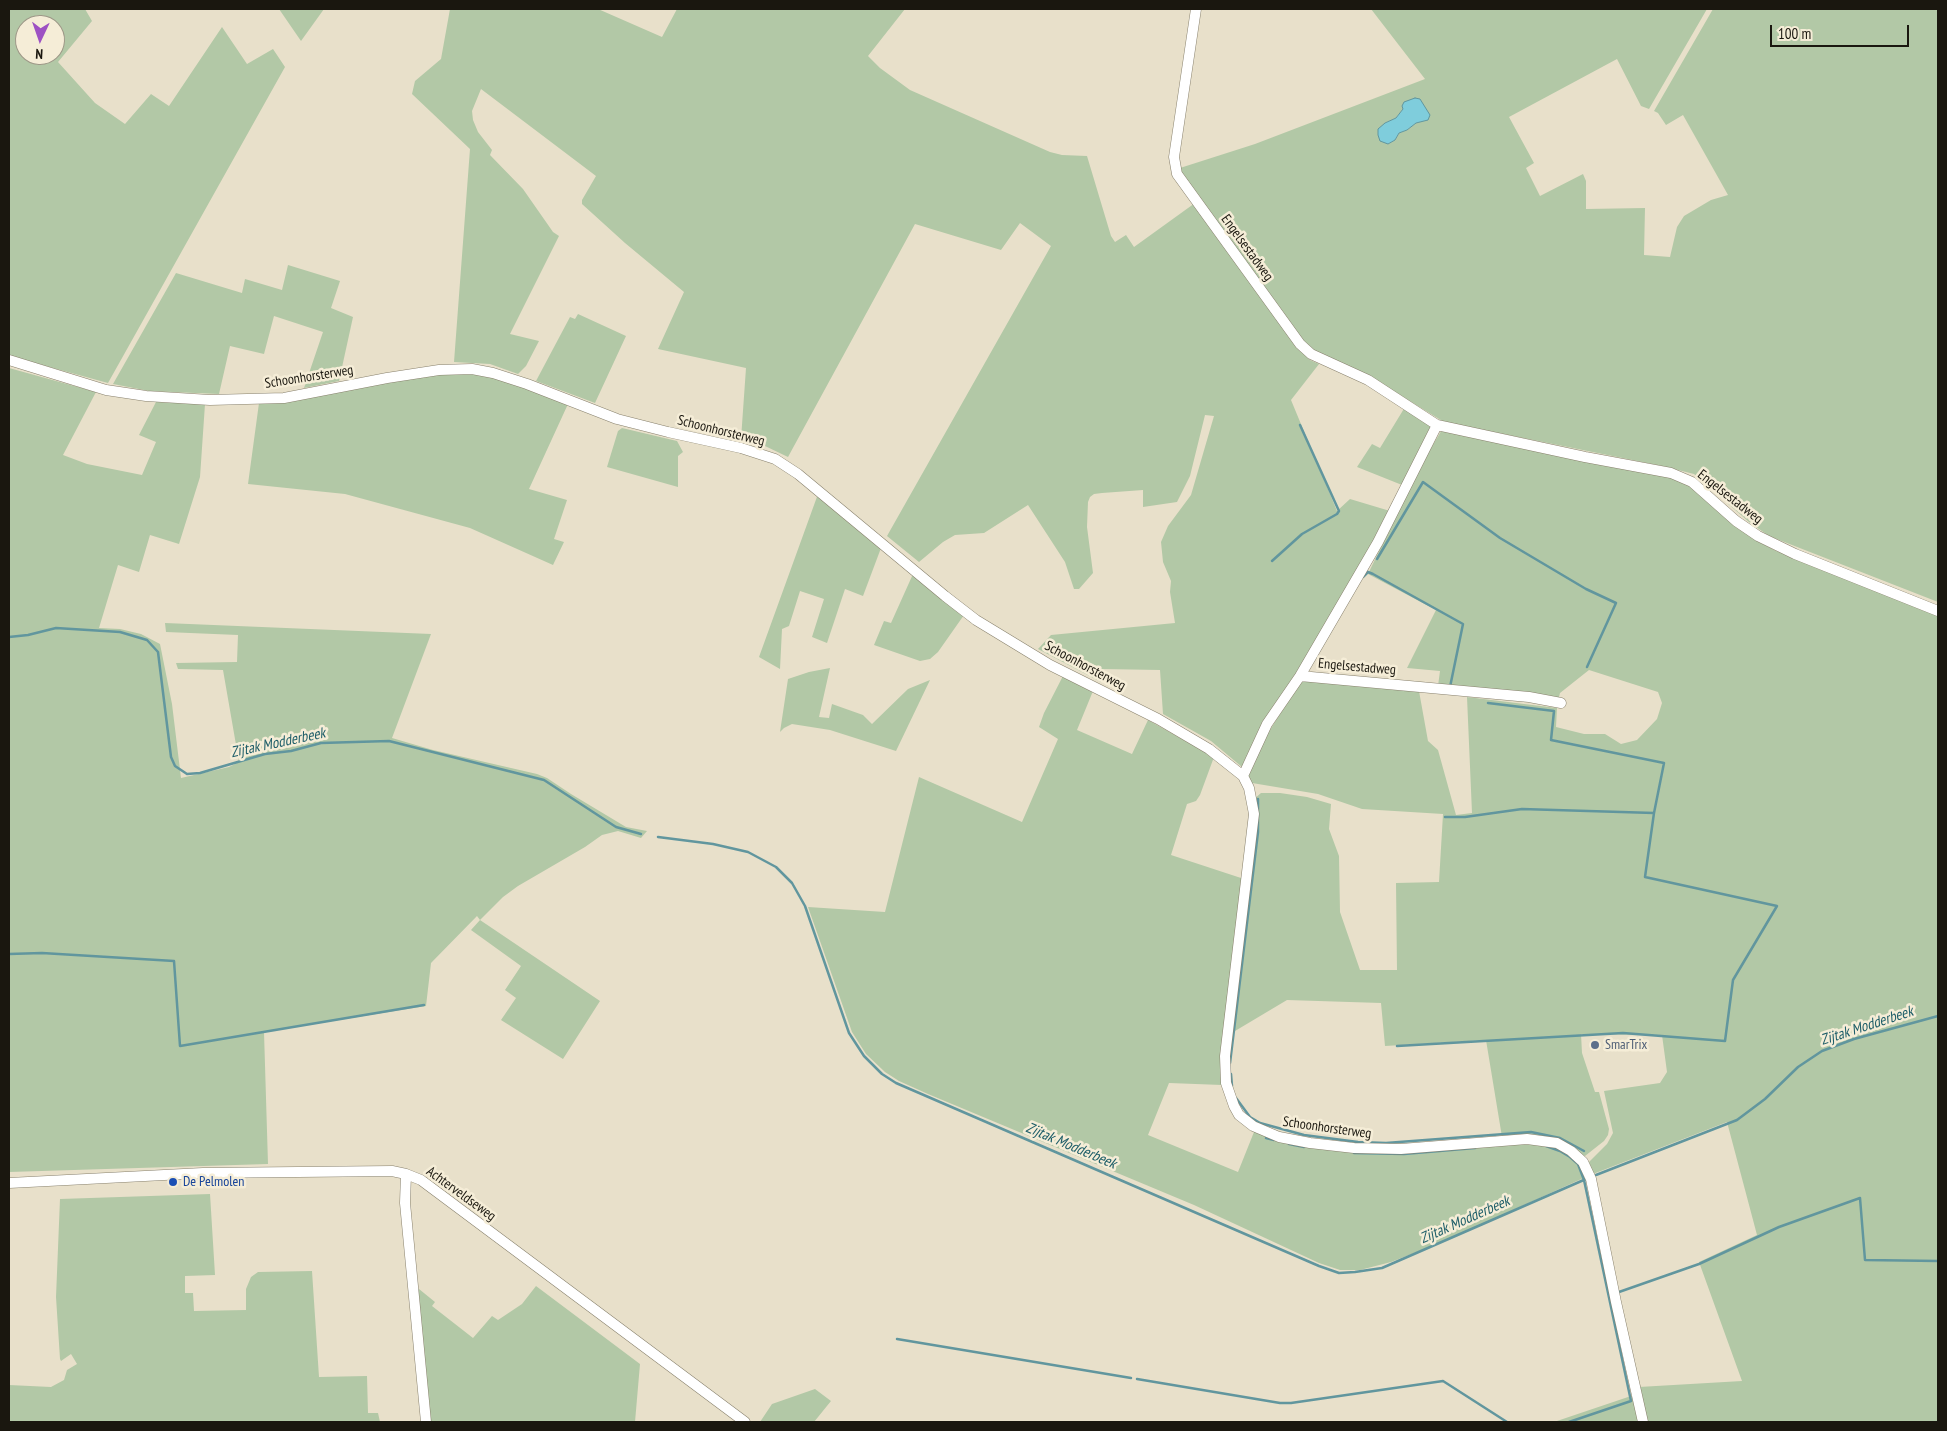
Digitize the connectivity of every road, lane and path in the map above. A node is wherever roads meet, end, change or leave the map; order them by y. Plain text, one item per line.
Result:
1 (1196, 9) edge
2 (9, 360) edge
3 (1437, 425) junction
4 (1938, 611) edge
5 (1300, 676) junction
6 (1561, 703) dead end
7 (1243, 776) junction
8 (406, 1174) junction
9 (9, 1183) edge
10 (426, 1422) edge
11 (745, 1422) edge
12 (1643, 1422) edge

1 - 3 street, Engelsestadweg
2 - 7 street, Schoonhorsterweg
3 - 4 street, Engelsestadweg
3 - 5 street, Engelsestadweg
5 - 6 street, Engelsestadweg
5 - 7 street, Engelsestadweg
7 - 12 street, Schoonhorsterweg
8 - 9 street, Achterveldseweg
8 - 10 street
8 - 11 street, Achterveldseweg

